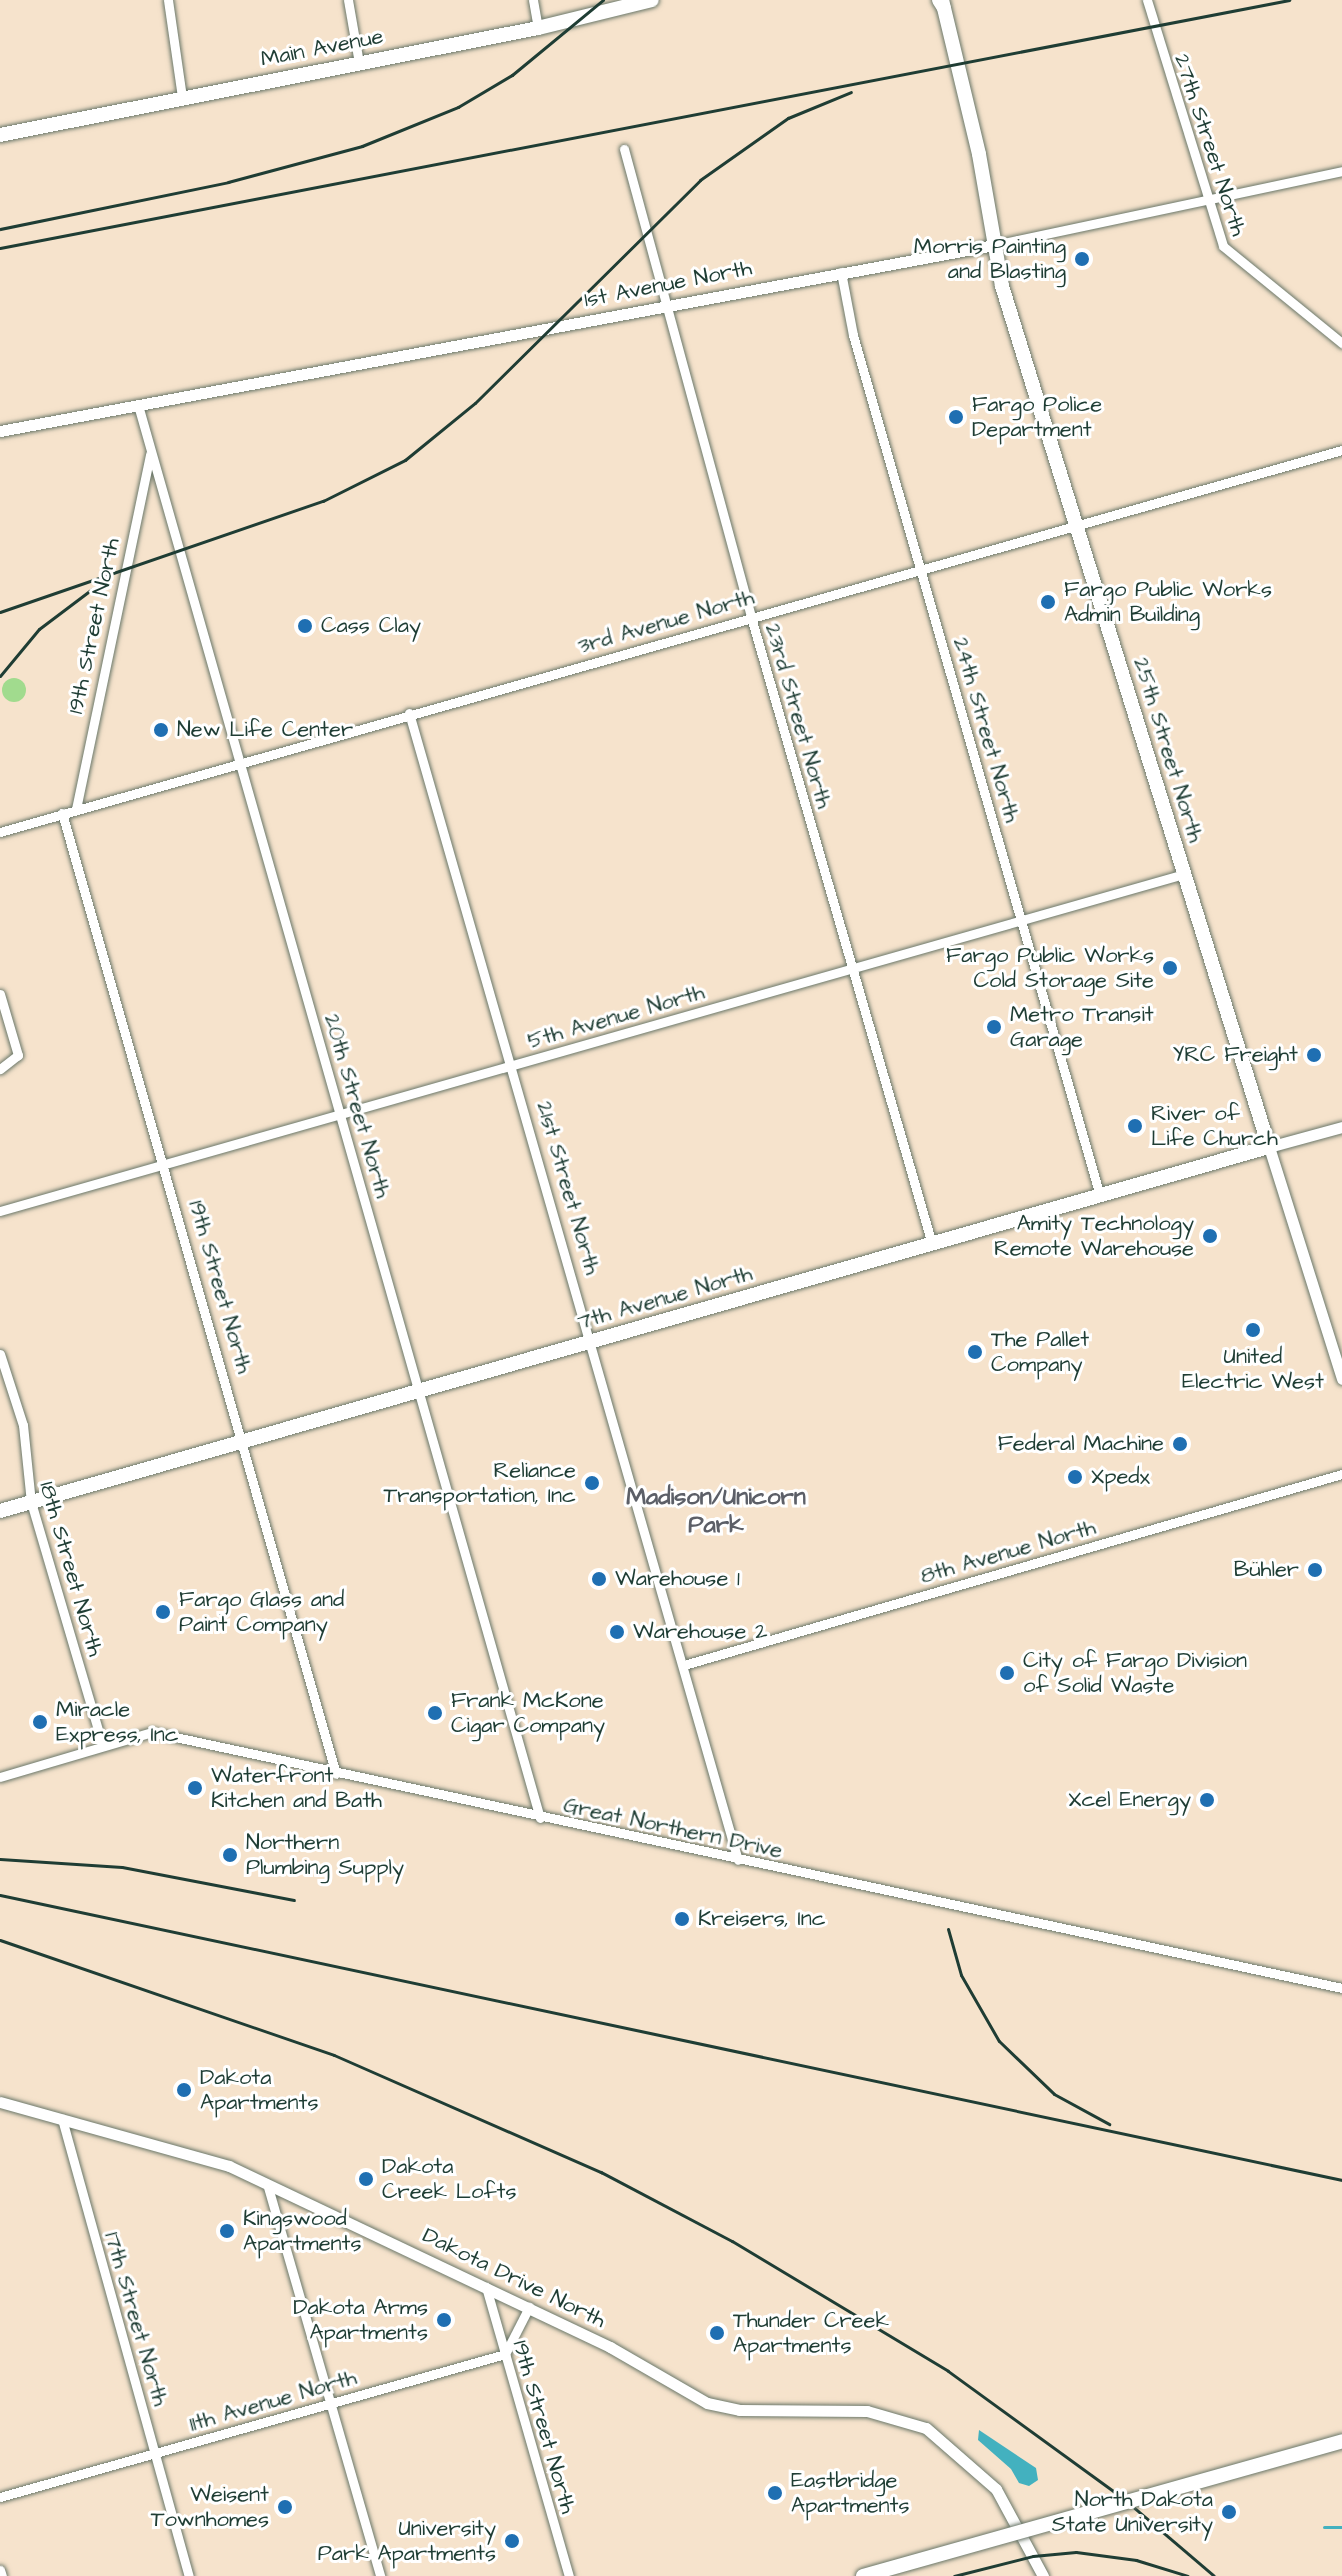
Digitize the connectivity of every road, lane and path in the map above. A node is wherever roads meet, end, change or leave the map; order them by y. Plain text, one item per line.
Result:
1 (168, 0) edge
2 (348, 0) edge
3 (533, 0) edge
4 (652, 0) edge
5 (1147, 0) edge
6 (943, 2) edge
7 (538, 28) junction
8 (359, 63) junction
9 (182, 97) junction
10 (0, 135) edge
11 (624, 149) dead end
12 (1342, 171) edge
13 (1207, 197) junction
14 (994, 245) junction
15 (841, 272) junction
16 (665, 304) junction
17 (1342, 343) edge
18 (138, 405) junction
19 (0, 431) edge
20 (1342, 450) edge
21 (151, 452) junction
22 (1075, 525) junction
23 (921, 568) junction
24 (751, 617) junction
25 (409, 713) junction
26 (240, 761) junction
27 (76, 809) junction
28 (62, 813) junction
29 (0, 832) edge
30 (1184, 874) junction
31 (1021, 920) junction
32 (853, 969) junction
33 (0, 994) edge
34 (514, 1065) junction
35 (0, 1069) edge
36 (341, 1115) junction
37 (1342, 1127) edge
38 (1269, 1147) junction
39 (166, 1164) junction
40 (1100, 1196) junction
41 (0, 1211) edge
42 (932, 1244) junction
43 (593, 1341) junction
44 (0, 1354) edge
45 (1342, 1379) edge
46 (420, 1391) junction
47 (245, 1442) junction
48 (1342, 1474) edge
49 (31, 1502) junction
50 (0, 1511) edge
51 (684, 1665) junction
52 (103, 1746) junction
53 (336, 1774) junction
54 (0, 1777) edge
55 (540, 1818) junction
56 (738, 1860) junction
57 (1342, 1988) edge
58 (0, 2102) edge
59 (62, 2119) junction
60 (268, 2187) junction
61 (486, 2287) junction
62 (529, 2307) junction
63 (505, 2354) junction
64 (331, 2403) junction
65 (1342, 2441) edge
66 (155, 2454) junction
67 (0, 2497) edge
68 (0, 2570) edge
69 (2, 2576) edge
70 (189, 2576) edge
71 (380, 2576) edge
72 (569, 2576) edge
73 (863, 2576) edge
74 (1043, 2576) edge

1 - 9 street
2 - 8 street
3 - 7 street
4 - 7 main road, Main Avenue
5 - 13 street, 27th Street North
6 - 14 main road, 25th Street North
7 - 8 main road, Main Avenue
8 - 9 main road, Main Avenue
9 - 10 main road, Main Avenue
11 - 16 street, 23rd Street North
12 - 13 street, 1st Avenue North
13 - 14 street, 1st Avenue North
13 - 17 street, 27th Street North
14 - 15 street, 1st Avenue North
14 - 22 main road, 25th Street North
15 - 16 street, 1st Avenue North
15 - 23 street, 24th Street North
16 - 18 street, 1st Avenue North
16 - 24 street, 23rd Street North
18 - 19 street, 1st Avenue North
18 - 21 street, 20th Street North
20 - 22 street, 3rd Avenue North
21 - 26 street, 20th Street North
21 - 27 street, 19th Street North
22 - 23 street, 3rd Avenue North
22 - 30 main road, 25th Street North
23 - 24 street, 3rd Avenue North
23 - 31 street, 24th Street North
24 - 25 street, 3rd Avenue North
24 - 32 street, 23rd Street North
25 - 26 street, 3rd Avenue North
25 - 34 street, 21st Street North
26 - 27 street, 3rd Avenue North
26 - 36 street, 20th Street North
27 - 28 street, 3rd Avenue North
28 - 29 street, 3rd Avenue North
28 - 39 street, 19th Street North
30 - 31 street, 5th Avenue North
30 - 38 main road, 25th Street North
31 - 32 street, 5th Avenue North
31 - 40 street, 24th Street North
32 - 34 street, 5th Avenue North
32 - 42 street, 23rd Street North
33 - 35 street
34 - 36 street, 5th Avenue North
34 - 43 street, 21st Street North
36 - 39 street, 5th Avenue North
36 - 46 street, 20th Street North
37 - 38 street, 7th Avenue North
38 - 40 main road, 7th Avenue North
38 - 45 street, 25th Street North
39 - 41 street, 5th Avenue North
39 - 47 street, 19th Street North
40 - 42 main road, 7th Avenue North
42 - 43 main road, 7th Avenue North
43 - 46 main road, 7th Avenue North
43 - 51 street, 21st Street North
44 - 49 street, 18th Street North
46 - 47 main road, 7th Avenue North
46 - 55 street, 20th Street North
47 - 49 main road, 7th Avenue North
47 - 53 street, 19th Street North
48 - 51 street, 8th Avenue North
49 - 50 main road, 7th Avenue North
49 - 52 street, 18th Street North
51 - 56 street, 21st Street North
52 - 53 street, Great Northern Drive
52 - 54 street, Great Northern Drive
53 - 55 street, Great Northern Drive
55 - 56 street, Great Northern Drive
56 - 57 street, Great Northern Drive
58 - 59 street, Dakota Drive North
59 - 60 street, Dakota Drive North
59 - 66 street, 17th Street North
60 - 61 street, Dakota Drive North
60 - 64 street
61 - 62 street, Dakota Drive North
61 - 63 street, 19th Street North
62 - 63 street
62 - 74 street, Dakota Drive North
63 - 64 street, 11th Avenue North
63 - 72 street, 19th Street North
64 - 66 street, 11th Avenue North
64 - 71 street
65 - 73 main road, bridge
66 - 67 street, 11th Avenue North
66 - 70 street, 17th Street North
68 - 69 street

